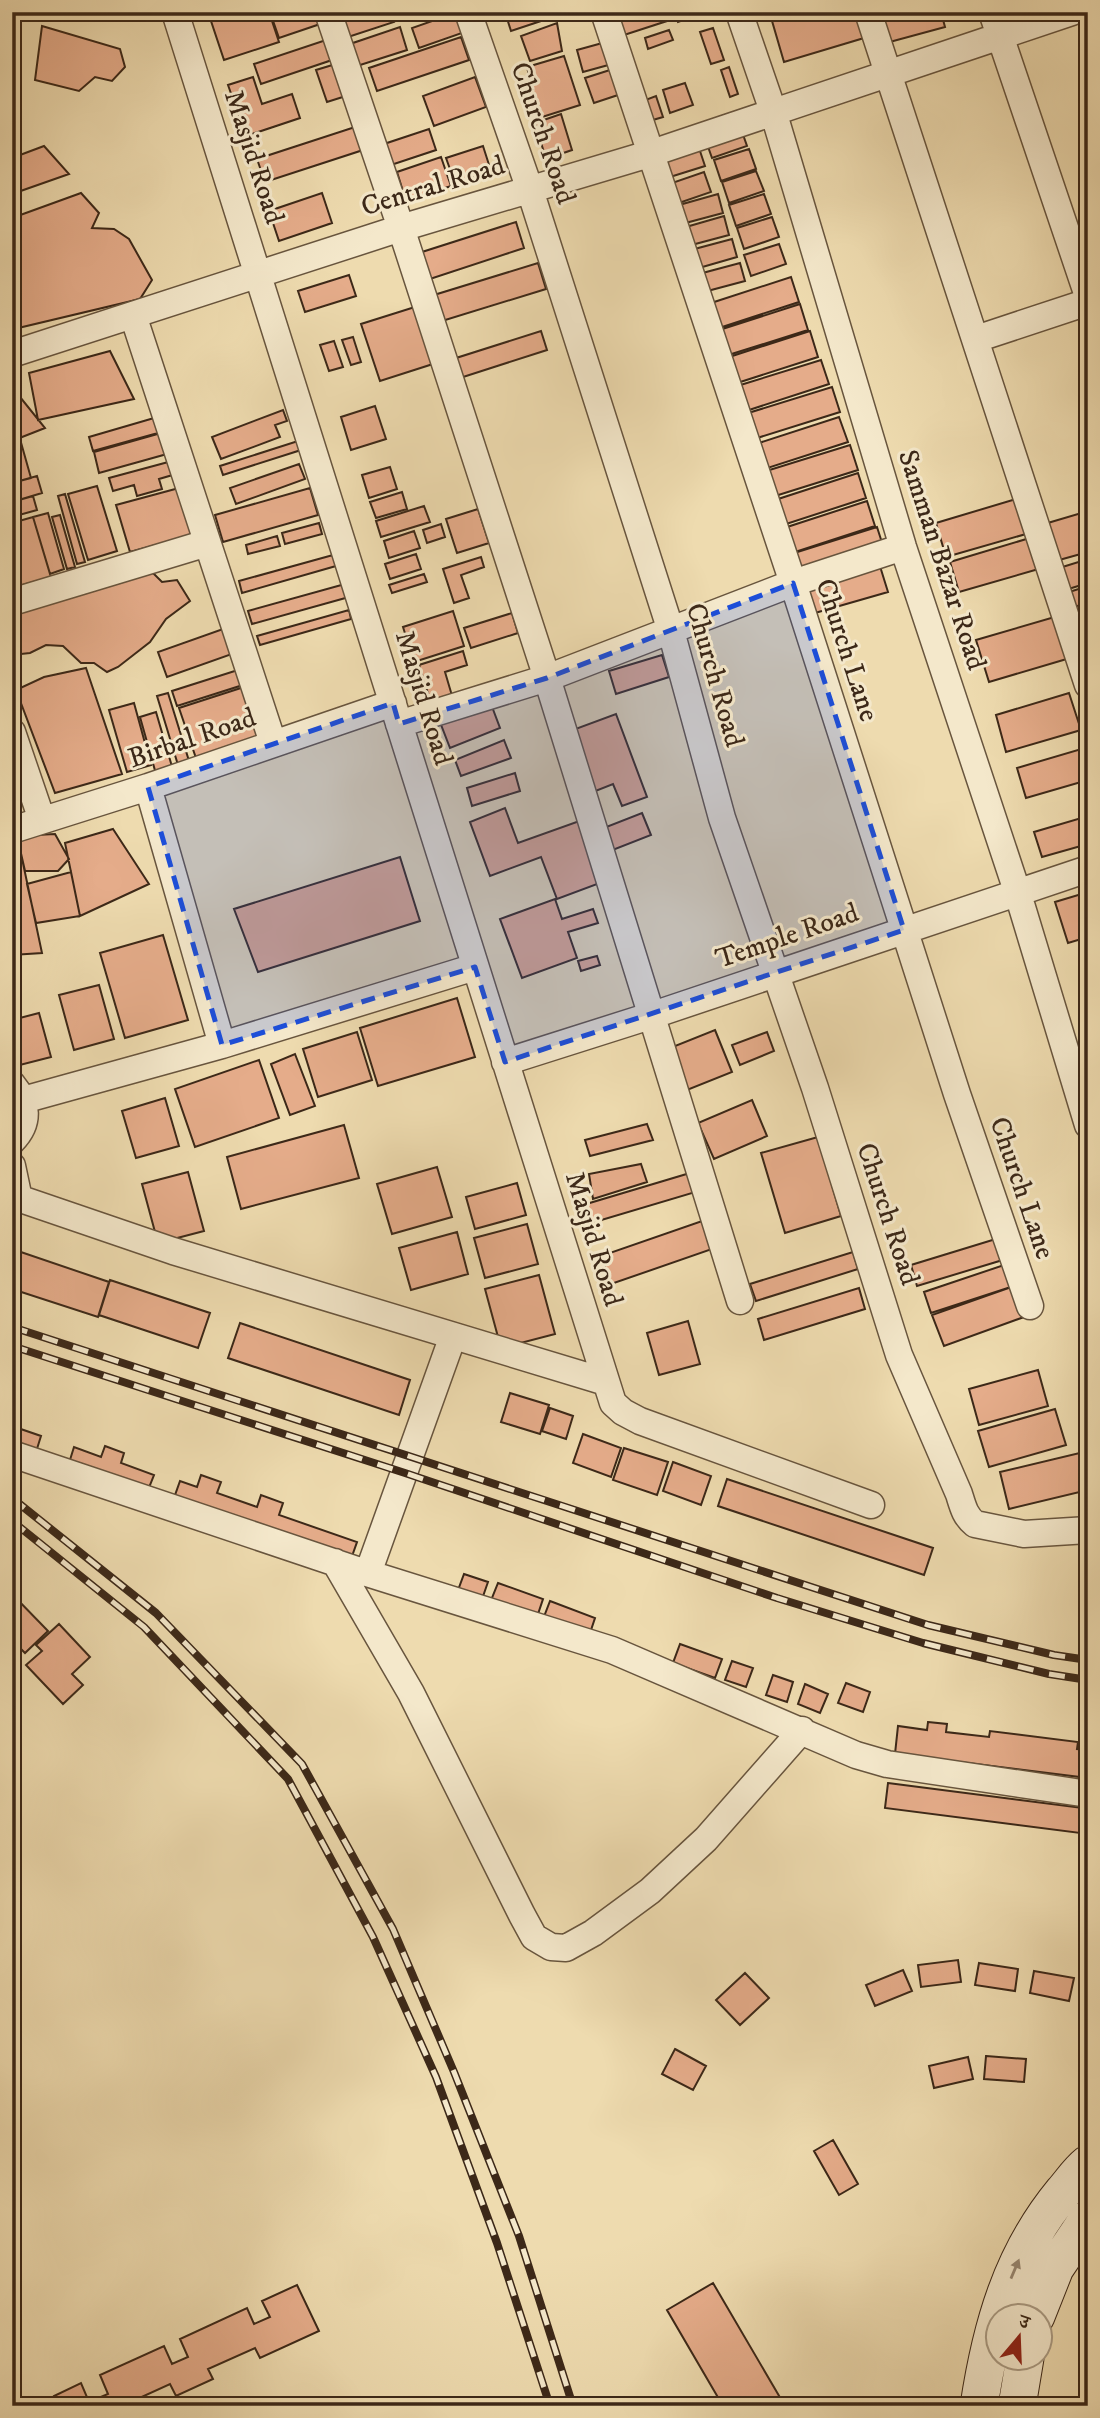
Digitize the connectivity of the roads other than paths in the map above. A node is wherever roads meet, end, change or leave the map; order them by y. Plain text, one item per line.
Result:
1 (175, 12) edge
2 (328, 12) edge
3 (468, 12) edge
4 (604, 12) edge
5 (740, 12) edge
6 (868, 12) edge
7 (1072, 12) edge
8 (996, 24) edge
9 (888, 73) junction
10 (773, 111) junction
11 (649, 154) junction
12 (530, 190) junction
13 (401, 228) junction
14 (258, 275) junction
15 (1088, 296) edge
16 (1088, 302) edge
17 (133, 315) junction
18 (976, 339) junction
19 (12, 354) edge
20 (206, 543) junction
21 (903, 547) junction
22 (793, 583) junction
23 (12, 602) edge
24 (671, 631) junction
25 (547, 678) junction
26 (1088, 685) edge
27 (396, 714) junction
28 (12, 732) edge
29 (273, 743) junction
30 (148, 787) junction
31 (42, 820) junction
32 (12, 830) edge
33 (1088, 869) edge
34 (1018, 894) junction
35 (904, 930) junction
36 (475, 967) junction
37 (776, 973) junction
38 (650, 1016) junction
39 (222, 1045) junction
40 (505, 1062) junction
41 (18, 1092) edge
42 (1088, 1125) edge
43 (12, 1141) edge
44 (12, 1166) edge
45 (16, 1198) edge
46 (740, 1301) dead end
47 (1030, 1306) dead end
48 (453, 1336) junction
49 (609, 1392) junction
50 (12, 1454) edge
51 (871, 1505) dead end
52 (1088, 1530) edge
53 (335, 1562) junction
54 (369, 1573) junction
55 (802, 1730) junction
56 (1088, 1794) edge
57 (1088, 2164) edge
58 (1088, 2219) edge
59 (1042, 2302) edge
60 (1023, 2372) edge
61 (979, 2406) edge
62 (1017, 2406) edge

1 - 14 street, Masjid Road
2 - 13 street
3 - 12 street, Church Road
4 - 11 street, Church Lane
5 - 10 street, Samman Bazar Road
6 - 9 street
7 - 8 street, Central Road
8 - 9 street, Central Road
8 - 15 street
9 - 10 street, Central Road
9 - 18 street
10 - 11 street, Central Road
10 - 21 street, Samman Bazar Road
11 - 12 street, Central Road
11 - 22 street, Church Lane
12 - 13 street, Central Road
12 - 24 street, Church Road
13 - 14 street, Central Road
13 - 25 street
14 - 17 street, Central Road
14 - 27 street, Masjid Road
16 - 18 street
17 - 19 street, Central Road
17 - 20 street
18 - 26 street
20 - 23 street
20 - 29 street
21 - 22 street, Birbal Road
21 - 34 street, Samman Bazar Road
22 - 24 street, Birbal Road
22 - 35 street, Church Lane
24 - 25 street, Birbal Road
24 - 37 street, Church Road
25 - 27 street, Birbal Road
25 - 38 street
27 - 29 street, Birbal Road
27 - 36 street, Masjid Road
28 - 31 street
29 - 30 street, Birbal Road
30 - 31 street, Birbal Road
30 - 39 street
31 - 32 street, Birbal Road
33 - 34 street, Temple Road
34 - 35 street, Temple Road
34 - 42 street, Samman Bazar Road
35 - 37 street, Temple Road
35 - 47 street, Church Lane
36 - 39 street
36 - 40 street, Masjid Road
37 - 38 street, Temple Road
37 - 52 street, Church Road
38 - 40 street, Temple Road
38 - 46 street
39 - 41 street
40 - 49 street, Masjid Road
41 - 43 street
44 - 45 street
45 - 48 street
48 - 49 street
48 - 54 street
49 - 51 street
50 - 53 street
53 - 54 street
53 - 55 street
54 - 55 street
55 - 56 street
61 -> 57 main road
58 - 59 main road
60 - 62 main road

